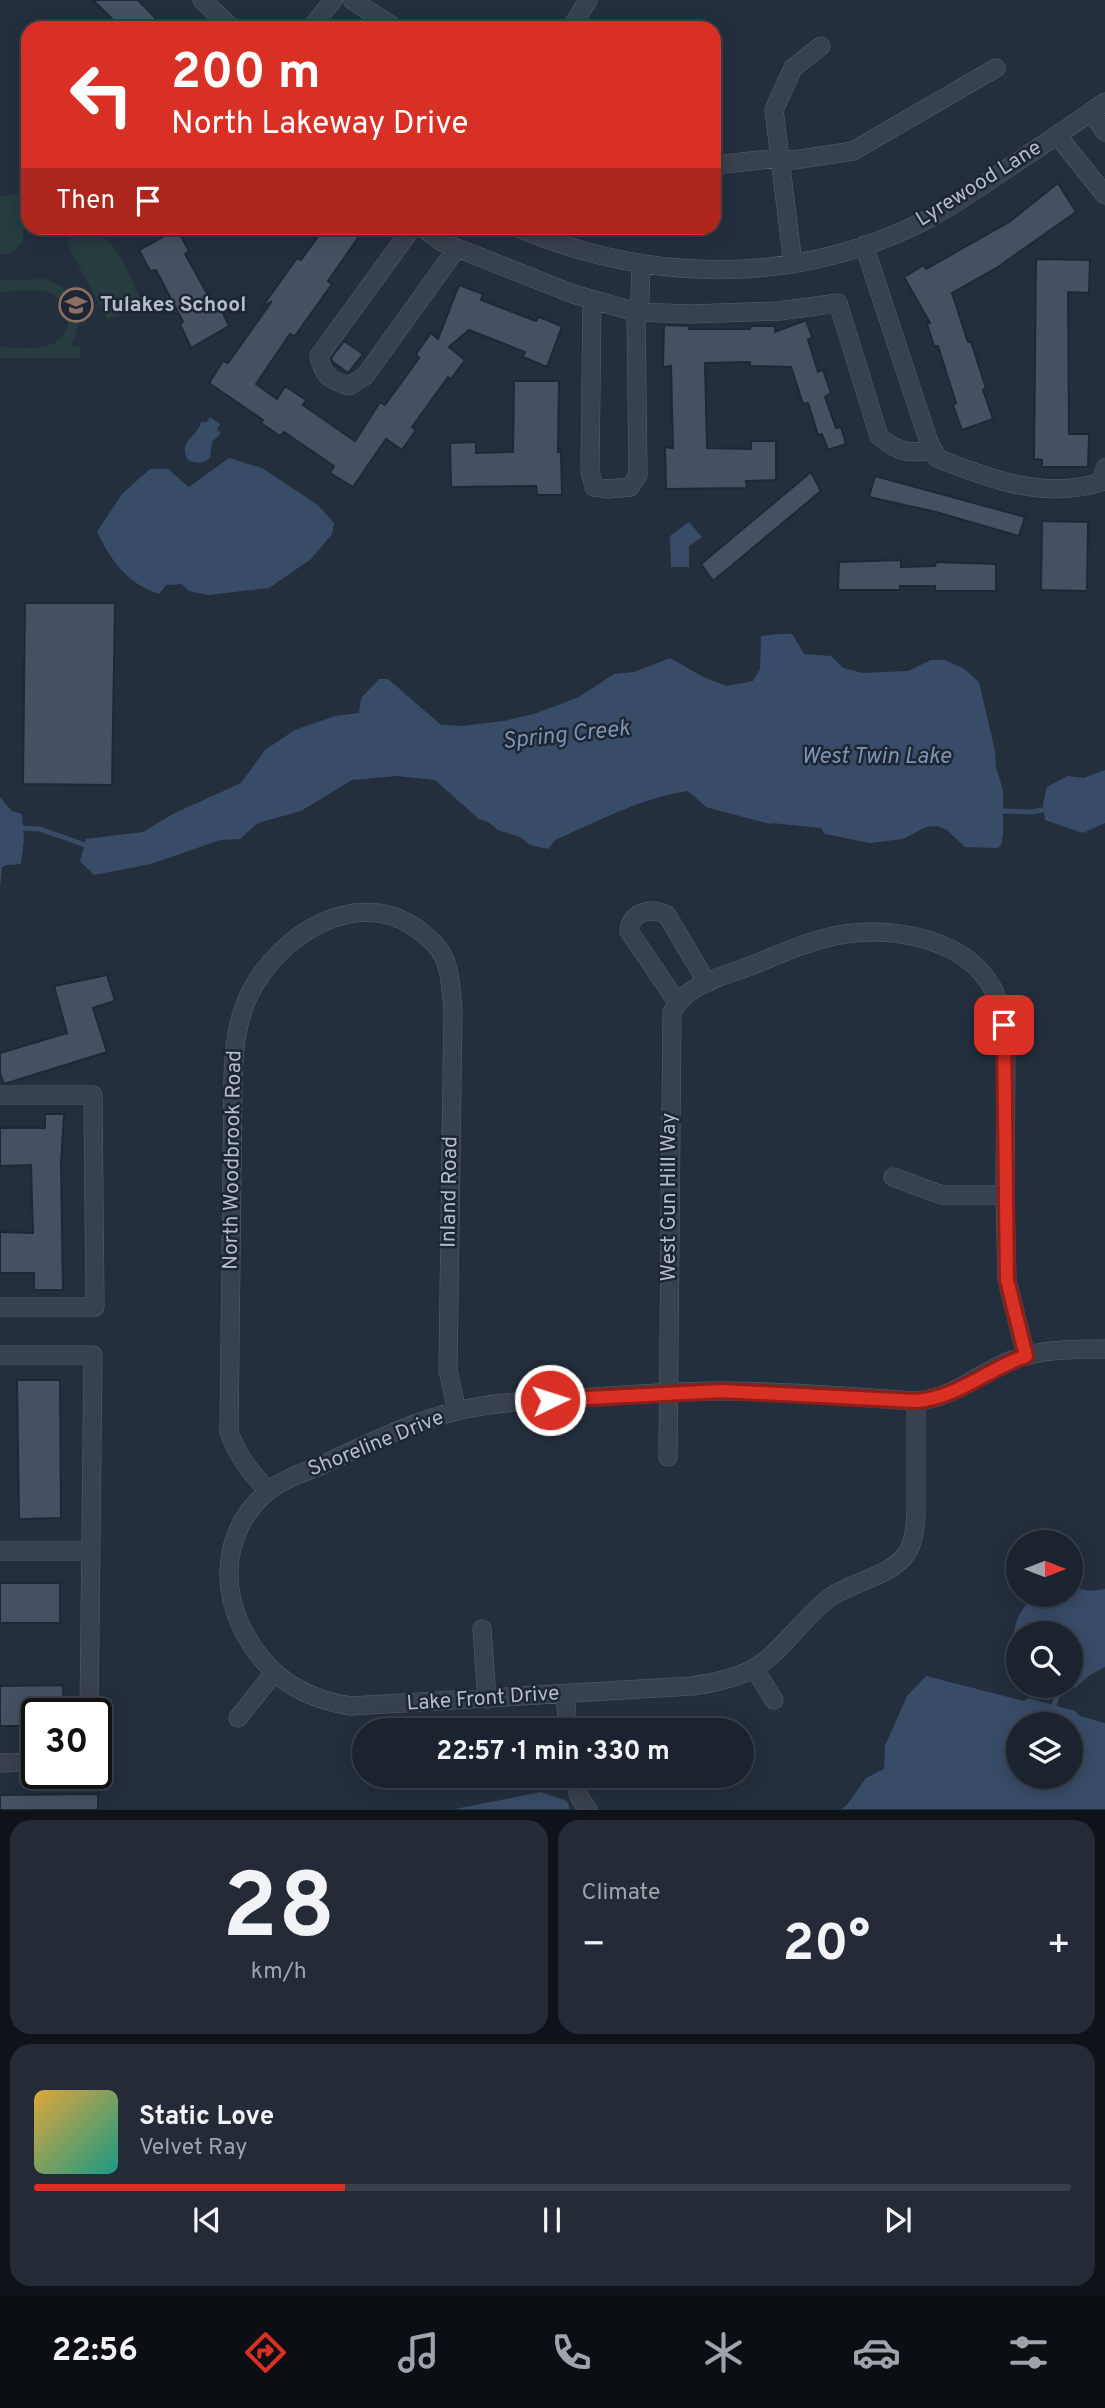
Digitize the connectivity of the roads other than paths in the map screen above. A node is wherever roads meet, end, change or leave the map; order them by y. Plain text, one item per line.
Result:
1 (202, 0) edge
2 (333, 0) edge
3 (352, 0) edge
4 (588, 0) edge
5 (224, 21) edge
6 (316, 21) edge
7 (384, 21) edge
8 (575, 21) edge
9 (821, 46) dead end
10 (996, 68) dead end
11 (1098, 107) edge
12 (1105, 132) edge
13 (1057, 135) junction
14 (779, 158) junction
15 (721, 164) edge
16 (1105, 195) edge
17 (407, 235) edge
18 (536, 235) edge
19 (450, 239) edge
20 (864, 245) junction
21 (641, 263) junction
22 (793, 264) junction
23 (592, 299) junction
24 (636, 312) junction
25 (933, 451) junction
26 (1105, 468) edge
27 (448, 972) joint
28 (708, 983) junction
29 (677, 1002) junction
30 (0, 1095) edge
31 (893, 1177) dead end
32 (1005, 1195) junction
33 (0, 1307) edge
34 (1105, 1349) edge
35 (0, 1355) edge
36 (1026, 1356) junction
37 (668, 1392) junction
38 (916, 1401) junction
39 (457, 1411) junction
40 (668, 1457) dead end
41 (268, 1491) junction
42 (0, 1551) edge
43 (91, 1551) junction
44 (482, 1629) dead end
45 (754, 1668) junction
46 (274, 1673) junction
47 (565, 1694) junction
48 (89, 1698) edge
49 (487, 1699) junction
50 (774, 1700) dead end
51 (238, 1718) dead end
52 (567, 1718) edge
53 (21, 1762) edge
54 (0, 1763) edge
55 (577, 1788) edge
56 (588, 1810) edge

1 - 5 street
2 - 6 street
3 - 7 street
4 - 8 street
9 - 14 street
10 - 14 street
11 - 12 street
11 - 13 street, Lyrewood Lane
13 - 16 street
13 - 20 street, Lyrewood Lane
14 - 15 street
14 - 22 street
17 - 19 street
18 - 21 street, Lyrewood Lane
19 - 23 street
20 - 22 street, Lyrewood Lane
20 - 25 street
21 - 22 street, Lyrewood Lane
21 - 24 street
23 - 24 street
23 - 24 street
24 - 25 street
25 - 26 street
27 - 39 street, Inland Road
27 - 41 street, North Woodbrook Road
28 - 29 street
28 - 29 street
28 - 32 street
29 - 37 street, West Gun Hill Way
30 - 33 street
31 - 32 street
32 - 36 street
34 - 36 street, Shoreline Drive
35 - 43 street
36 - 38 street, Shoreline Drive
37 - 38 street, Shoreline Drive
37 - 39 street, Shoreline Drive
37 - 40 street, West Gun Hill Way
38 - 45 street, Lake Front Drive
39 - 41 street, Shoreline Drive
41 - 46 street, Lake Front Drive
42 - 43 street
43 - 48 street
44 - 49 street
45 - 47 street, Lake Front Drive
45 - 50 street
46 - 49 street, Lake Front Drive
46 - 51 street
47 - 49 street, Lake Front Drive
47 - 52 street
53 - 54 street
55 - 56 street

